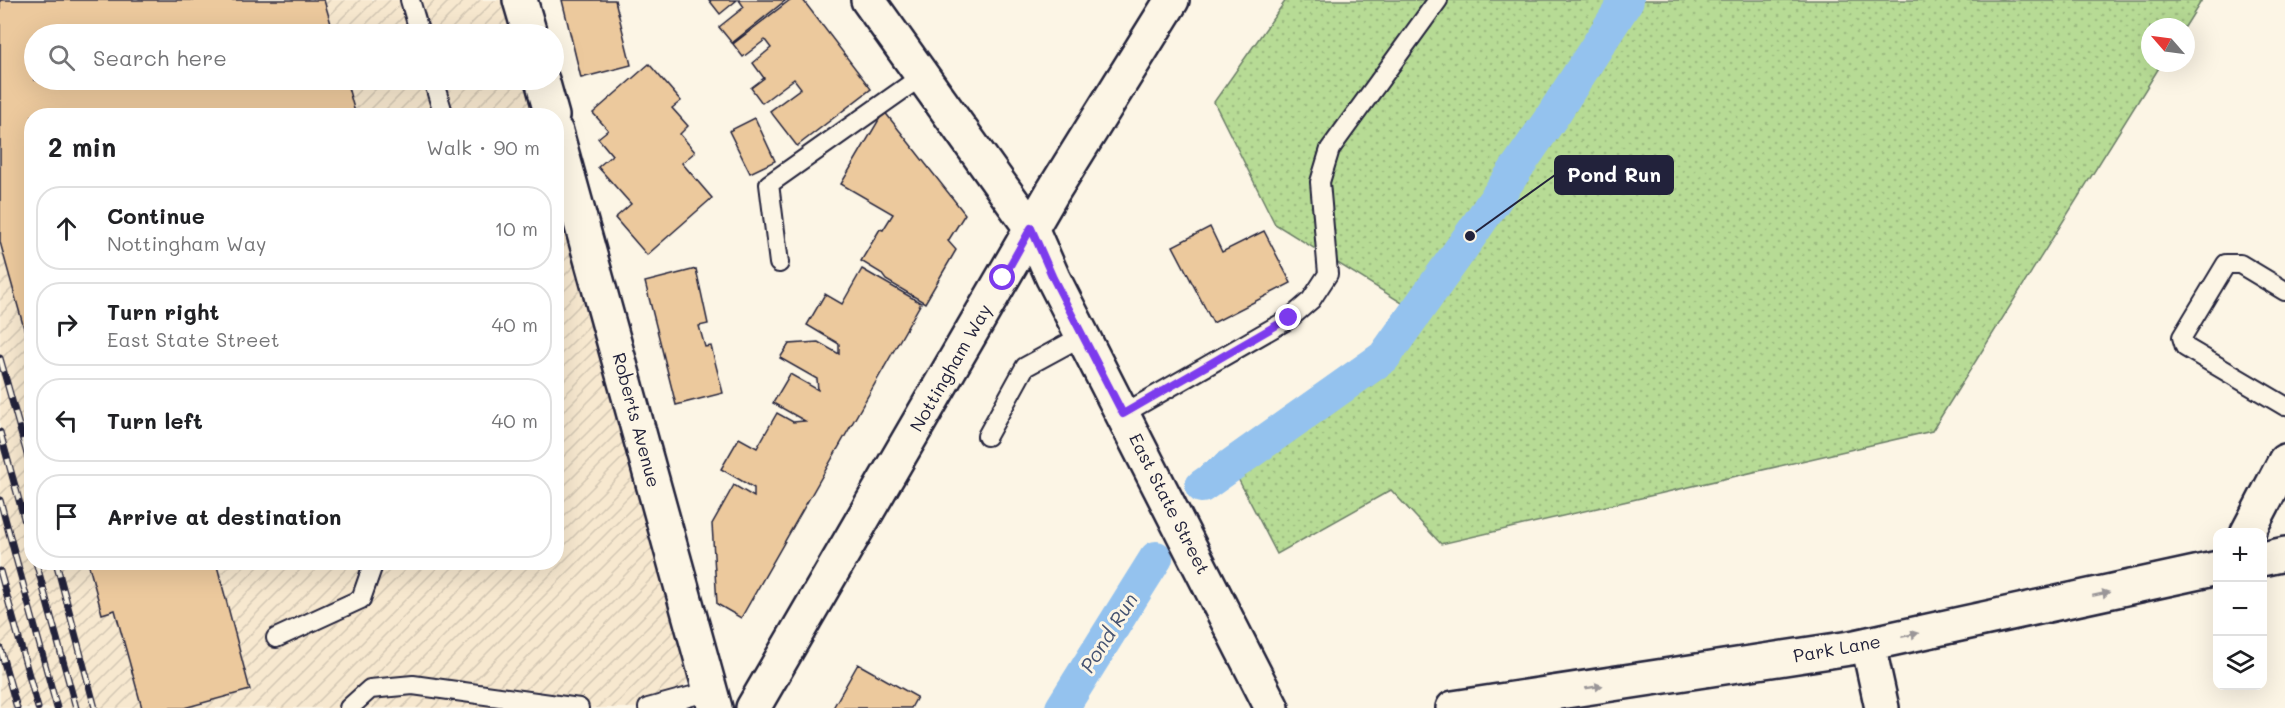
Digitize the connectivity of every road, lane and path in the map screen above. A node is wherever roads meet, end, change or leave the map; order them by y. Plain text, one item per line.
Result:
1 (410, 0) edge
2 (520, 0) edge
3 (867, 0) edge
4 (1172, 0) edge
5 (1438, 0) edge
6 (417, 24) edge
7 (527, 24) edge
8 (922, 76) junction
9 (436, 90) edge
10 (545, 90) edge
11 (442, 108) edge
12 (550, 108) edge
13 (564, 161) edge
14 (1031, 228) junction
15 (779, 263) dead end
16 (2285, 291) edge
17 (1084, 335) junction
18 (2285, 406) edge
19 (1123, 414) junction
20 (987, 436) dead end
21 (2285, 461) edge
22 (2250, 528) edge
23 (2285, 554) edge
24 (2267, 558) edge
25 (2213, 569) edge
26 (371, 570) edge
27 (276, 638) dead end
28 (1868, 644) junction
29 (712, 699) edge
30 (349, 708) edge
31 (579, 708) edge
32 (648, 708) edge
33 (753, 708) edge
34 (1272, 708) edge
35 (1453, 708) edge
36 (1882, 708) edge

1 - 6 lane
2 - 7 street
3 - 8 street, East State Street
4 - 14 street, Nottingham Way
5 - 19 lane
8 - 14 street, East State Street
8 - 15 lane
9 - 11 lane
10 - 12 street
13 - 29 street, Roberts Avenue
14 - 17 street, East State Street
14 - 33 street, Nottingham Way
16 - 18 lane
17 - 19 street, East State Street
17 - 20 lane
19 - 34 street, East State Street
21 - 22 street
23 - 24 street
28 -> 25 street, Park Lane
26 - 27 lane
35 -> 28 street, Park Lane
28 - 36 street
29 - 32 lane
30 - 31 lane

